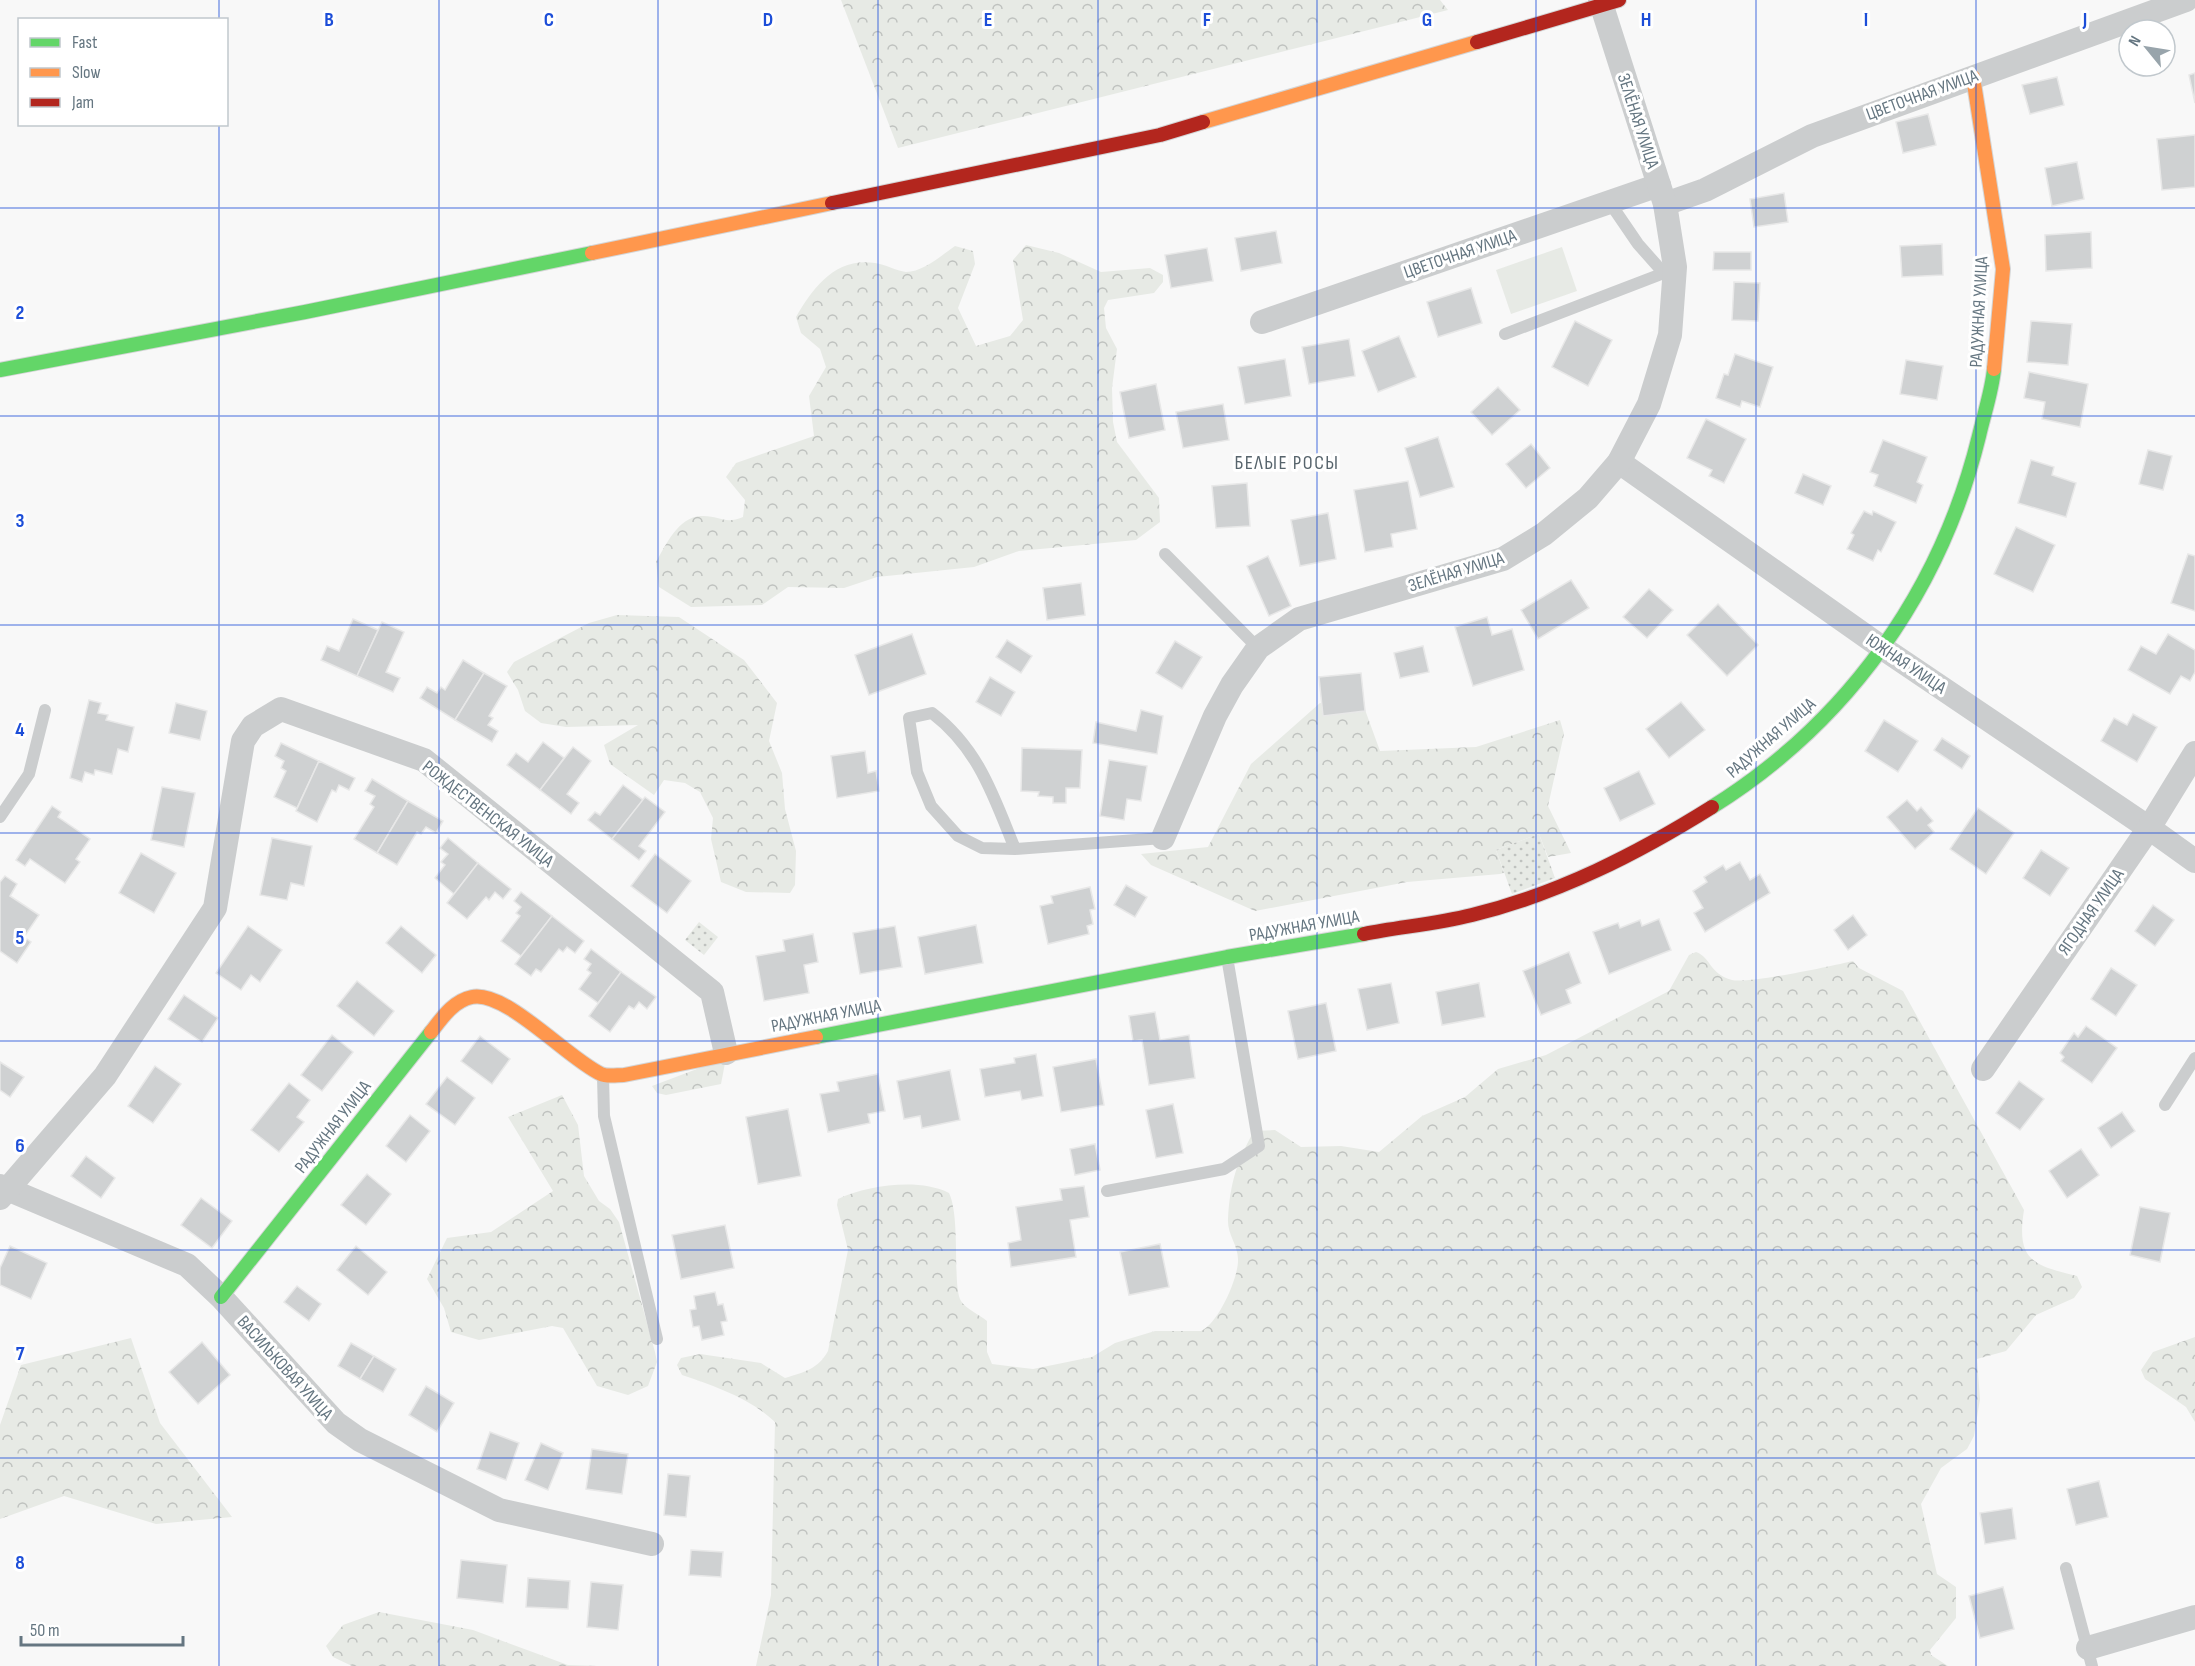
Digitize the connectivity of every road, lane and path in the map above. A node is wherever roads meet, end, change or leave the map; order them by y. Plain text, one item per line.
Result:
1 (2186, 0) edge
2 (1607, 2) edge
3 (1973, 77) junction
4 (1662, 194) junction
5 (1610, 202) junction
6 (1669, 279) junction
7 (1262, 322) dead end
8 (1505, 334) dead end
9 (0, 370) edge
10 (1620, 462) junction
11 (1165, 554) dead end
12 (1258, 648) junction
13 (1884, 649) junction
14 (45, 710) dead end
15 (2195, 753) edge
16 (0, 817) edge
17 (2149, 828) junction
18 (1163, 838) joint
19 (1015, 849) junction
20 (2195, 861) edge
21 (1227, 957) junction
22 (726, 1053) junction
23 (2195, 1058) edge
24 (1983, 1069) dead end
25 (603, 1075) junction
26 (2165, 1105) dead end
27 (2, 1191) edge
28 (1107, 1191) dead end
29 (221, 1297) junction
30 (657, 1339) dead end
31 (652, 1544) dead end
32 (2066, 1568) dead end
33 (2195, 1617) edge
34 (2090, 1657) edge

1 - 3 street, ЦВЕТОЧНАЯ УЛИЦА
2 - 4 street, ЗЕЛЁНАЯ УЛИЦА
2 - 9 street
3 - 4 street, ЦВЕТОЧНАЯ УЛИЦА
3 - 13 street, РАДУЖНАЯ УЛИЦА
4 - 5 street, ЦВЕТОЧНАЯ УЛИЦА
4 - 6 street, ЗЕЛЁНАЯ УЛИЦА
5 - 6 lane
5 - 7 street, ЦВЕТОЧНАЯ УЛИЦА
6 - 8 lane
6 - 10 street, ЗЕЛЁНАЯ УЛИЦА
10 - 12 street, ЗЕЛЁНАЯ УЛИЦА
10 - 13 street, ЮЖНАЯ УЛИЦА
11 - 12 lane
12 - 18 street, ЗЕЛЁНАЯ УЛИЦА
13 - 17 street, ЮЖНАЯ УЛИЦА
13 - 21 street, РАДУЖНАЯ УЛИЦА
14 - 16 lane
15 - 17 street, ЯГОДНАЯ УЛИЦА
17 - 20 street, ЮЖНАЯ УЛИЦА
17 - 24 street, ЯГОДНАЯ УЛИЦА
18 - 19 lane
19 - 19 lane
21 - 22 street, РАДУЖНАЯ УЛИЦА
21 - 28 lane
22 - 25 street, РАДУЖНАЯ УЛИЦА
22 - 27 street, РОЖДЕСТВЕНСКАЯ УЛИЦА
23 - 26 lane
25 - 29 street, РАДУЖНАЯ УЛИЦА
25 - 30 lane
27 - 29 street, ВАСИЛЬКОВАЯ УЛИЦА
29 - 31 street, ВАСИЛЬКОВАЯ УЛИЦА
32 - 34 lane
33 - 34 street

